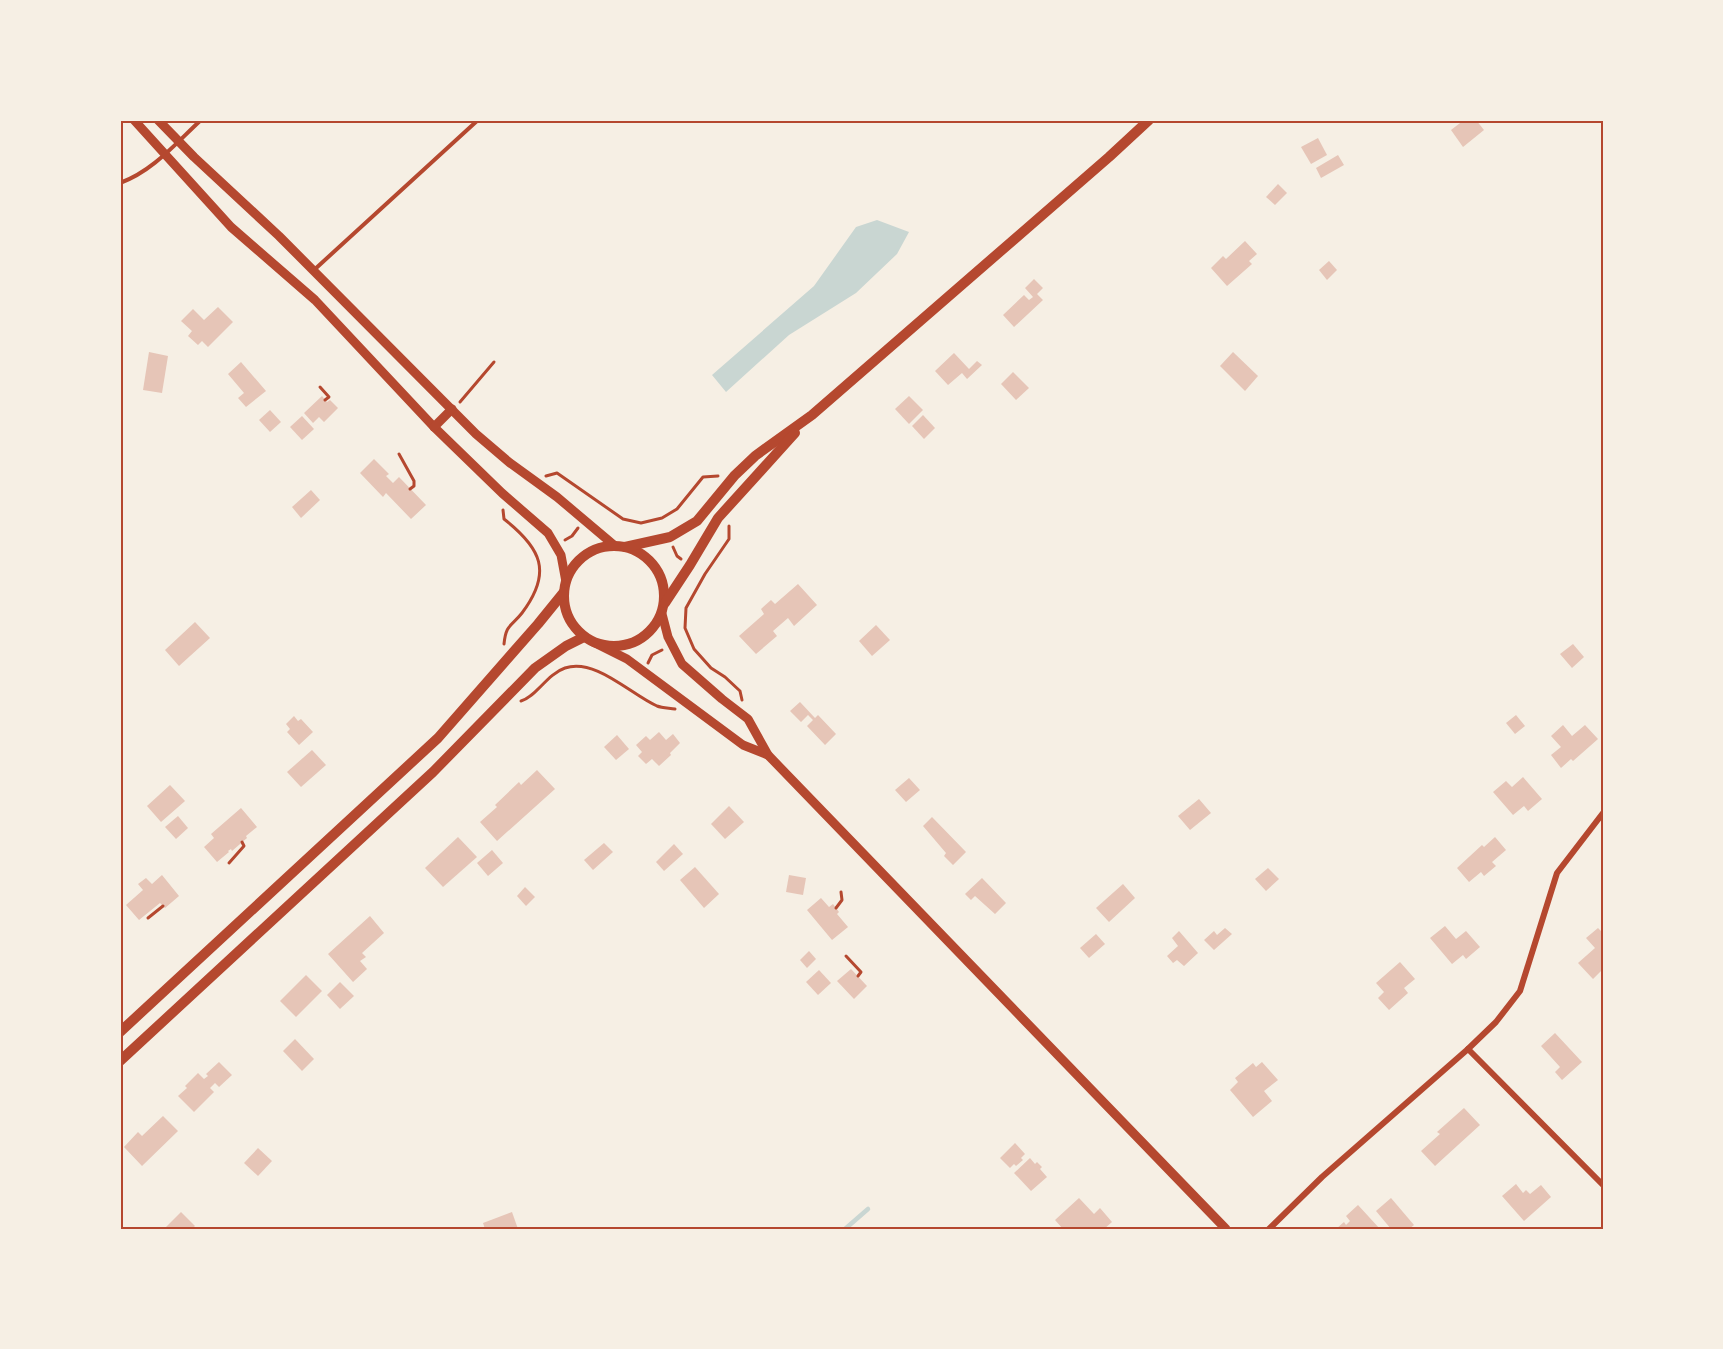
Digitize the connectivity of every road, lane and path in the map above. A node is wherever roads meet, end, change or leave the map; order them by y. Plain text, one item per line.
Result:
1 (134, 120) edge
2 (158, 120) edge
3 (201, 120) edge
4 (478, 120) edge
5 (1149, 120) edge
6 (179, 142) junction
7 (165, 154) junction
8 (120, 183) edge
9 (314, 270) junction
10 (494, 362) dead end
11 (320, 387) dead end
12 (325, 400) dead end
13 (452, 409) junction
14 (812, 415) junction
15 (434, 427) junction
16 (399, 454) dead end
17 (557, 472) dead end
18 (703, 477) dead end
19 (410, 489) dead end
20 (504, 519) dead end
21 (578, 528) dead end
22 (729, 539) dead end
23 (564, 541) dead end
24 (620, 546) junction
25 (673, 547) dead end
26 (684, 561) dead end
27 (565, 587) junction
28 (663, 608) junction
29 (522, 612) dead end
30 (588, 640) junction
31 (661, 650) dead end
32 (648, 662) dead end
33 (725, 677) dead end
34 (527, 700) dead end
35 (661, 707) dead end
36 (768, 755) junction
37 (1603, 813) edge
38 (242, 842) dead end
39 (229, 863) dead end
40 (842, 892) dead end
41 (163, 906) dead end
42 (836, 908) dead end
43 (148, 918) dead end
44 (846, 956) dead end
45 (858, 976) dead end
46 (120, 1032) edge
47 (1468, 1049) junction
48 (120, 1061) edge
49 (1603, 1185) edge
50 (1226, 1229) edge
51 (1269, 1229) edge

1 - 7 main road
2 - 6 main road
3 - 6 lane
4 - 9 lane
5 - 14 main road
6 - 7 lane
6 - 9 main road
7 - 8 lane
7 - 15 main road
9 - 13 main road
10 - 13 path
11 - 12 path
13 - 15 main road
13 - 24 main road
14 - 24 main road
14 - 28 main road
15 - 27 main road
16 - 19 path
17 - 18 path
20 - 29 path
21 - 23 path
22 - 33 path
24 - 27 main road
24 - 28 main road
25 - 26 path
27 - 30 main road
27 - 46 main road
28 - 30 main road
28 - 36 main road
30 - 36 main road
30 - 48 main road
31 - 32 path
34 - 35 path
36 - 50 main road
37 - 47 street
38 - 39 path
40 - 42 path
41 - 43 path
44 - 45 path
47 - 49 street
47 - 51 street

